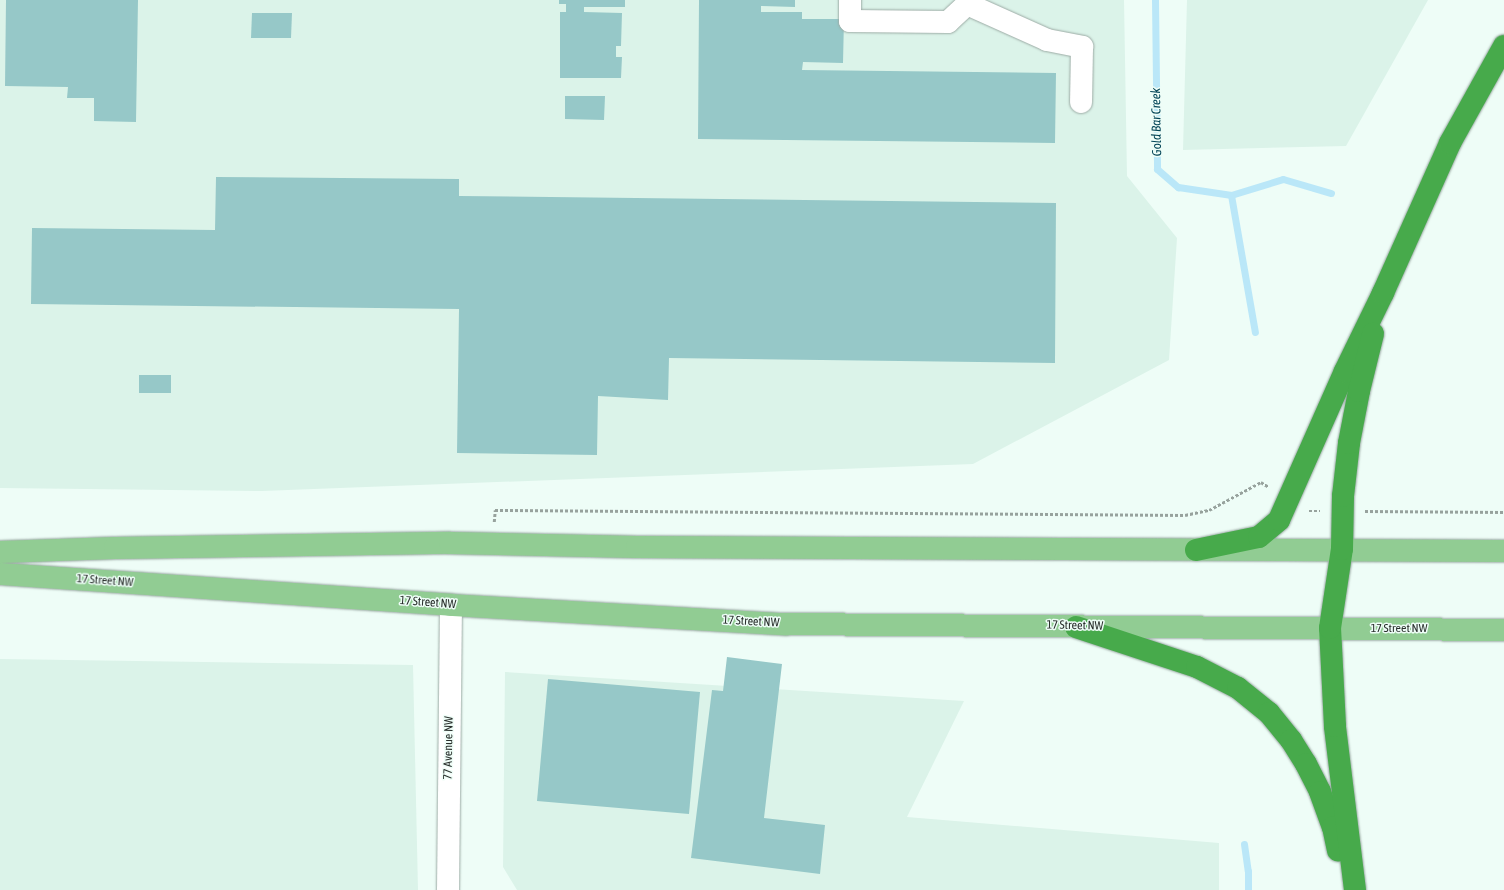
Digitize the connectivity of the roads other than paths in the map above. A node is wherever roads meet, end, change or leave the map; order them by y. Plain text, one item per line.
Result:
1 (850, 0) edge
2 (967, 2) edge
3 (1504, 46) edge
4 (1081, 102) dead end
5 (1383, 293) junction
6 (1342, 549) junction
7 (1196, 550) junction
8 (1504, 551) edge
9 (0, 552) edge
10 (0, 574) edge
11 (451, 605) junction
12 (1076, 627) junction
13 (1330, 628) junction
14 (1504, 630) edge
15 (448, 890) edge
16 (1348, 890) edge
17 (1355, 890) edge

1 - 2 street
2 - 4 street
3 - 5 highway
5 - 6 highway
5 - 7 highway
6 - 7 main road
6 - 8 main road
6 - 13 highway
7 - 9 main road
10 - 11 main road, 17 Street NW
11 - 12 main road, 17 Street NW
11 - 15 street, 77 Avenue NW
12 - 13 main road, 17 Street NW
12 - 16 highway
13 - 14 main road, 17 Street NW
13 - 17 highway

